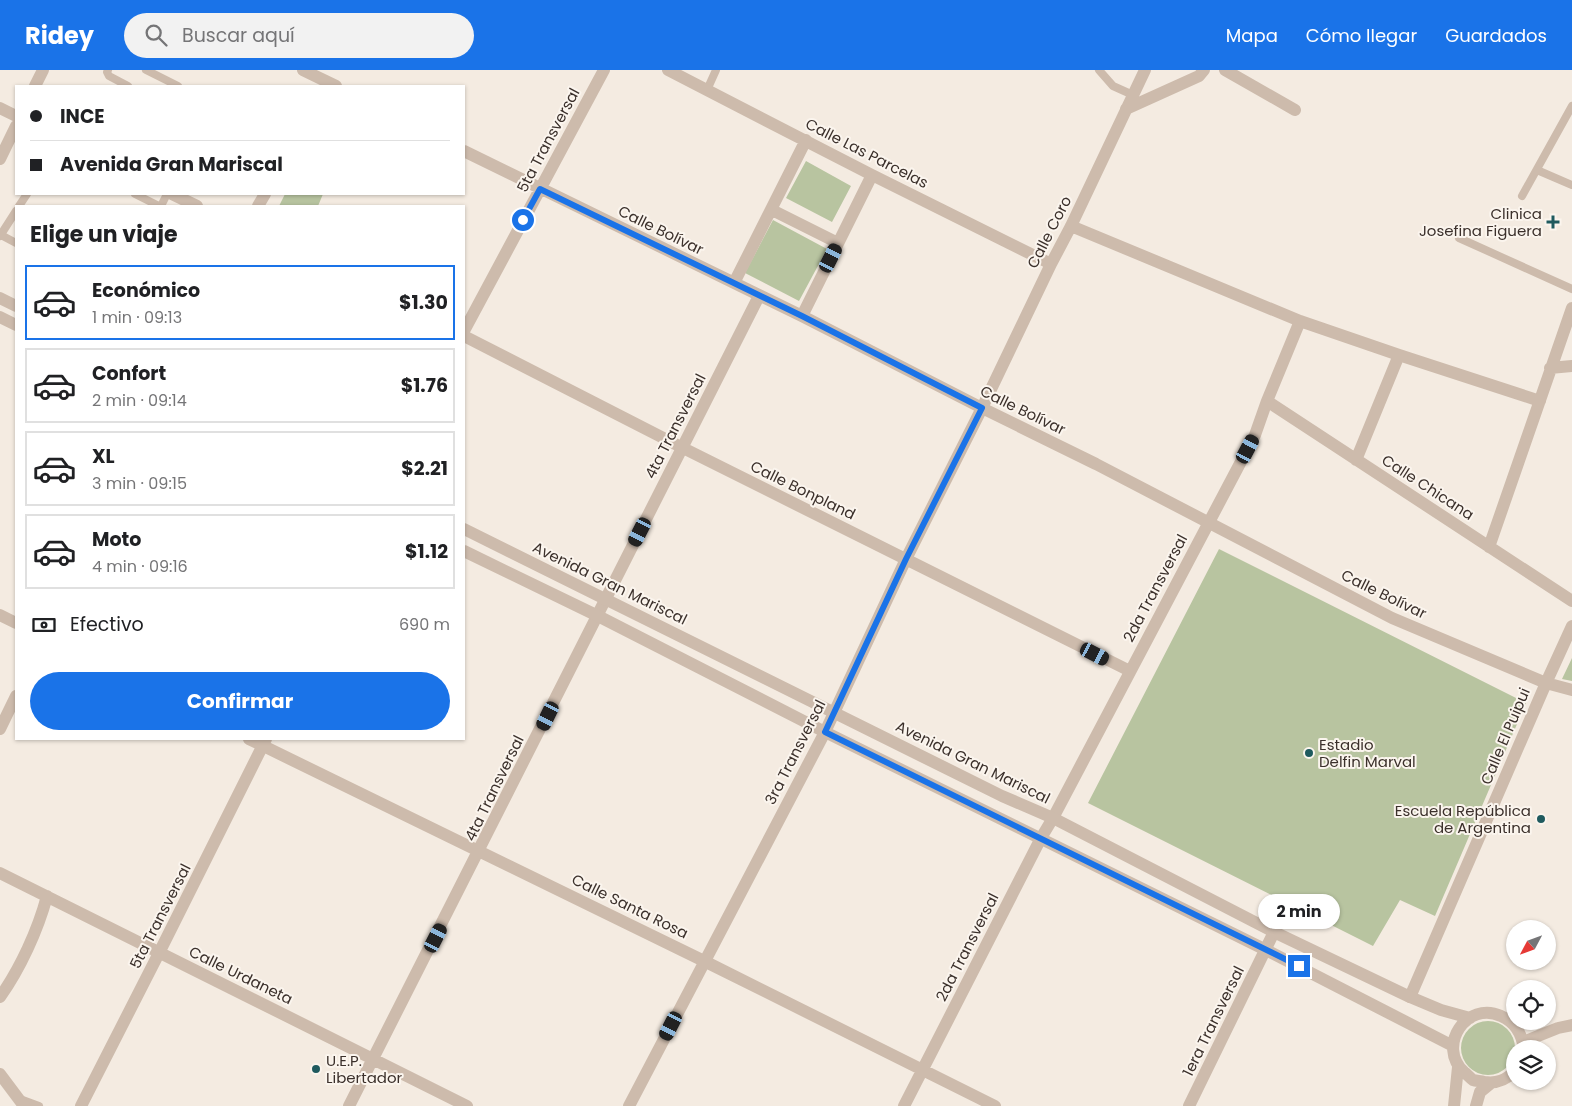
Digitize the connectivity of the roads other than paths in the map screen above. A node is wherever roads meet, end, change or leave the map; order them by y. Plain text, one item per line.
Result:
1 (43, 70) edge
2 (108, 70) edge
3 (146, 70) edge
4 (303, 70) edge
5 (604, 70) edge
6 (668, 70) edge
7 (716, 70) edge
8 (1099, 70) edge
9 (1144, 70) edge
10 (1204, 70) edge
11 (1225, 70) edge
12 (322, 79) edge
13 (36, 85) edge
14 (126, 85) edge
15 (176, 85) edge
16 (334, 85) edge
17 (707, 90) junction
18 (1133, 95) junction
19 (1572, 106) edge
20 (0, 108) edge
21 (1126, 109) junction
22 (1295, 110) dead end
23 (15, 116) edge
24 (1569, 120) edge
25 (15, 128) edge
26 (806, 140) junction
27 (465, 152) edge
28 (0, 159) edge
29 (1538, 170) junction
30 (872, 175) junction
31 (1572, 185) edge
32 (540, 189) junction
33 (137, 195) edge
34 (175, 195) edge
35 (1522, 196) dead end
36 (158, 205) edge
37 (195, 205) edge
38 (772, 210) junction
39 (15, 213) edge
40 (1071, 226) junction
41 (0, 236) edge
42 (1459, 238) dead end
43 (15, 243) edge
44 (838, 244) junction
45 (1051, 264) junction
46 (734, 284) junction
47 (1572, 289) edge
48 (759, 296) junction
49 (0, 298) edge
50 (15, 306) edge
51 (1572, 308) edge
52 (0, 316) edge
53 (802, 316) junction
54 (1300, 320) junction
55 (15, 324) edge
56 (465, 329) edge
57 (465, 337) edge
58 (1399, 355) junction
59 (1572, 366) edge
60 (1550, 368) junction
61 (1267, 401) junction
62 (1540, 401) junction
63 (982, 408) junction
64 (682, 448) junction
65 (1356, 460) junction
66 (1208, 523) junction
67 (465, 529) edge
68 (1489, 547) junction
69 (465, 551) edge
70 (906, 559) junction
71 (605, 599) junction
72 (1572, 601) edge
73 (0, 615) edge
74 (598, 616) junction
75 (15, 622) edge
76 (1572, 626) edge
77 (1130, 671) junction
78 (1546, 684) junction
79 (1572, 690) edge
80 (15, 698) edge
81 (834, 712) junction
82 (0, 729) edge
83 (825, 732) junction
84 (264, 742) edge
85 (1053, 818) junction
86 (1041, 838) junction
87 (481, 851) junction
88 (0, 873) edge
89 (47, 896) junction
90 (1274, 932) junction
91 (1266, 950) junction
92 (159, 953) junction
93 (704, 961) junction
94 (0, 997) edge
95 (1410, 997) junction
96 (1470, 1018) junction
97 (1572, 1025) edge
98 (1522, 1040) edge
99 (1533, 1040) edge
100 (1453, 1046) junction
101 (373, 1059) junction
102 (1458, 1067) junction
103 (922, 1069) junction
104 (0, 1074) edge
105 (1506, 1078) edge
106 (1491, 1083) junction
107 (21, 1102) edge
108 (87, 1104) edge
109 (39, 1106) edge
110 (72, 1106) edge
111 (349, 1106) edge
112 (467, 1106) edge
113 (629, 1106) edge
114 (904, 1106) edge
115 (995, 1106) edge
116 (1189, 1106) edge
117 (1454, 1106) edge
118 (1476, 1106) edge

1 - 13 street
2 - 14 lane
3 - 15 lane
4 - 12 street
5 - 32 street, 5ta Transversal
6 - 17 street, Calle Las Parcelas
7 - 17 lane
8 - 18 lane
9 - 18 street, Calle Coro
10 - 21 street
11 - 22 street
12 - 16 street
17 - 26 street, Calle Las Parcelas
18 - 21 street, Calle Coro
19 - 24 lane
20 - 23 street
21 - 40 street, Calle Coro
24 - 29 lane
25 - 28 street
26 - 30 street, Calle Las Parcelas
26 - 38 street
27 - 32 street, Calle Bolívar
29 - 31 lane
29 - 35 lane
30 - 44 street
30 - 45 street, Calle Las Parcelas
32 - 46 street, Calle Bolívar
32 - 56 street, 5ta Transversal
33 - 36 lane
34 - 37 street
38 - 44 street
38 - 46 street
39 - 41 lane
40 - 45 street, Calle Coro
40 - 54 street
41 - 43 lane
42 - 47 lane
44 - 53 street
45 - 63 street, Calle Coro
46 - 48 street, Calle Bolívar
48 - 53 street, Calle Bolívar
48 - 64 street, 4ta Transversal
49 - 50 street
51 - 60 street
52 - 55 street
53 - 63 street, Calle Bolívar
54 - 58 street
54 - 61 street, 2da Transversal
57 - 64 street, Calle Bonpland
58 - 62 street
58 - 65 street
59 - 60 street
60 - 62 street
61 - 65 street, Calle Chicana
61 - 66 street, 2da Transversal
62 - 68 street
63 - 66 street, Calle Bolívar
63 - 70 street, 3ra Transversal
64 - 70 street, Calle Bonpland
64 - 71 street, 4ta Transversal
65 - 68 street, Calle Chicana
66 - 77 street, 2da Transversal
66 - 78 street, Calle Bolívar
67 - 71 street, Avenida Gran Mariscal
68 - 72 street, Calle Chicana
69 - 74 street
70 - 77 street, Calle Bonpland
70 - 81 street, 3ra Transversal
71 - 74 street, 4ta Transversal
71 - 81 street, Avenida Gran Mariscal
73 - 75 street
74 - 83 street
74 - 87 street, 4ta Transversal
76 - 78 street, Calle El Puipui
77 - 85 street, 2da Transversal
78 - 79 street, Calle Bolívar
78 - 95 street, Calle El Puipui
80 - 82 street
81 - 83 street, 3ra Transversal
81 - 85 street, Avenida Gran Mariscal
83 - 86 street
83 - 93 street, 3ra Transversal
84 - 87 street, Calle Santa Rosa
84 - 92 street, 5ta Transversal
85 - 86 street, 2da Transversal
85 - 90 street, Avenida Gran Mariscal
86 - 91 street
86 - 103 street, 2da Transversal
87 - 93 street, Calle Santa Rosa
87 - 101 street, 4ta Transversal
88 - 89 street, Calle Urdaneta
89 - 92 street, Calle Urdaneta
89 - 94 street
90 - 91 street, 1era Transversal
90 - 95 street, Avenida Gran Mariscal
91 - 100 street
91 - 116 street, 1era Transversal
92 - 101 street, Calle Urdaneta
92 - 108 street, 5ta Transversal
93 - 103 street, Calle Santa Rosa
93 - 113 street, 3ra Transversal
95 - 96 street, Avenida Gran Mariscal
96 - 98 street
96 - 100 street
97 - 99 street
100 - 102 street
101 - 111 street, 4ta Transversal
101 - 112 street, Calle Urdaneta
102 - 106 street
102 - 117 street
103 - 114 street, 2da Transversal
103 - 115 street, Calle Santa Rosa
104 - 107 street
105 - 106 street
106 - 118 street
107 - 109 lane
108 - 110 lane

